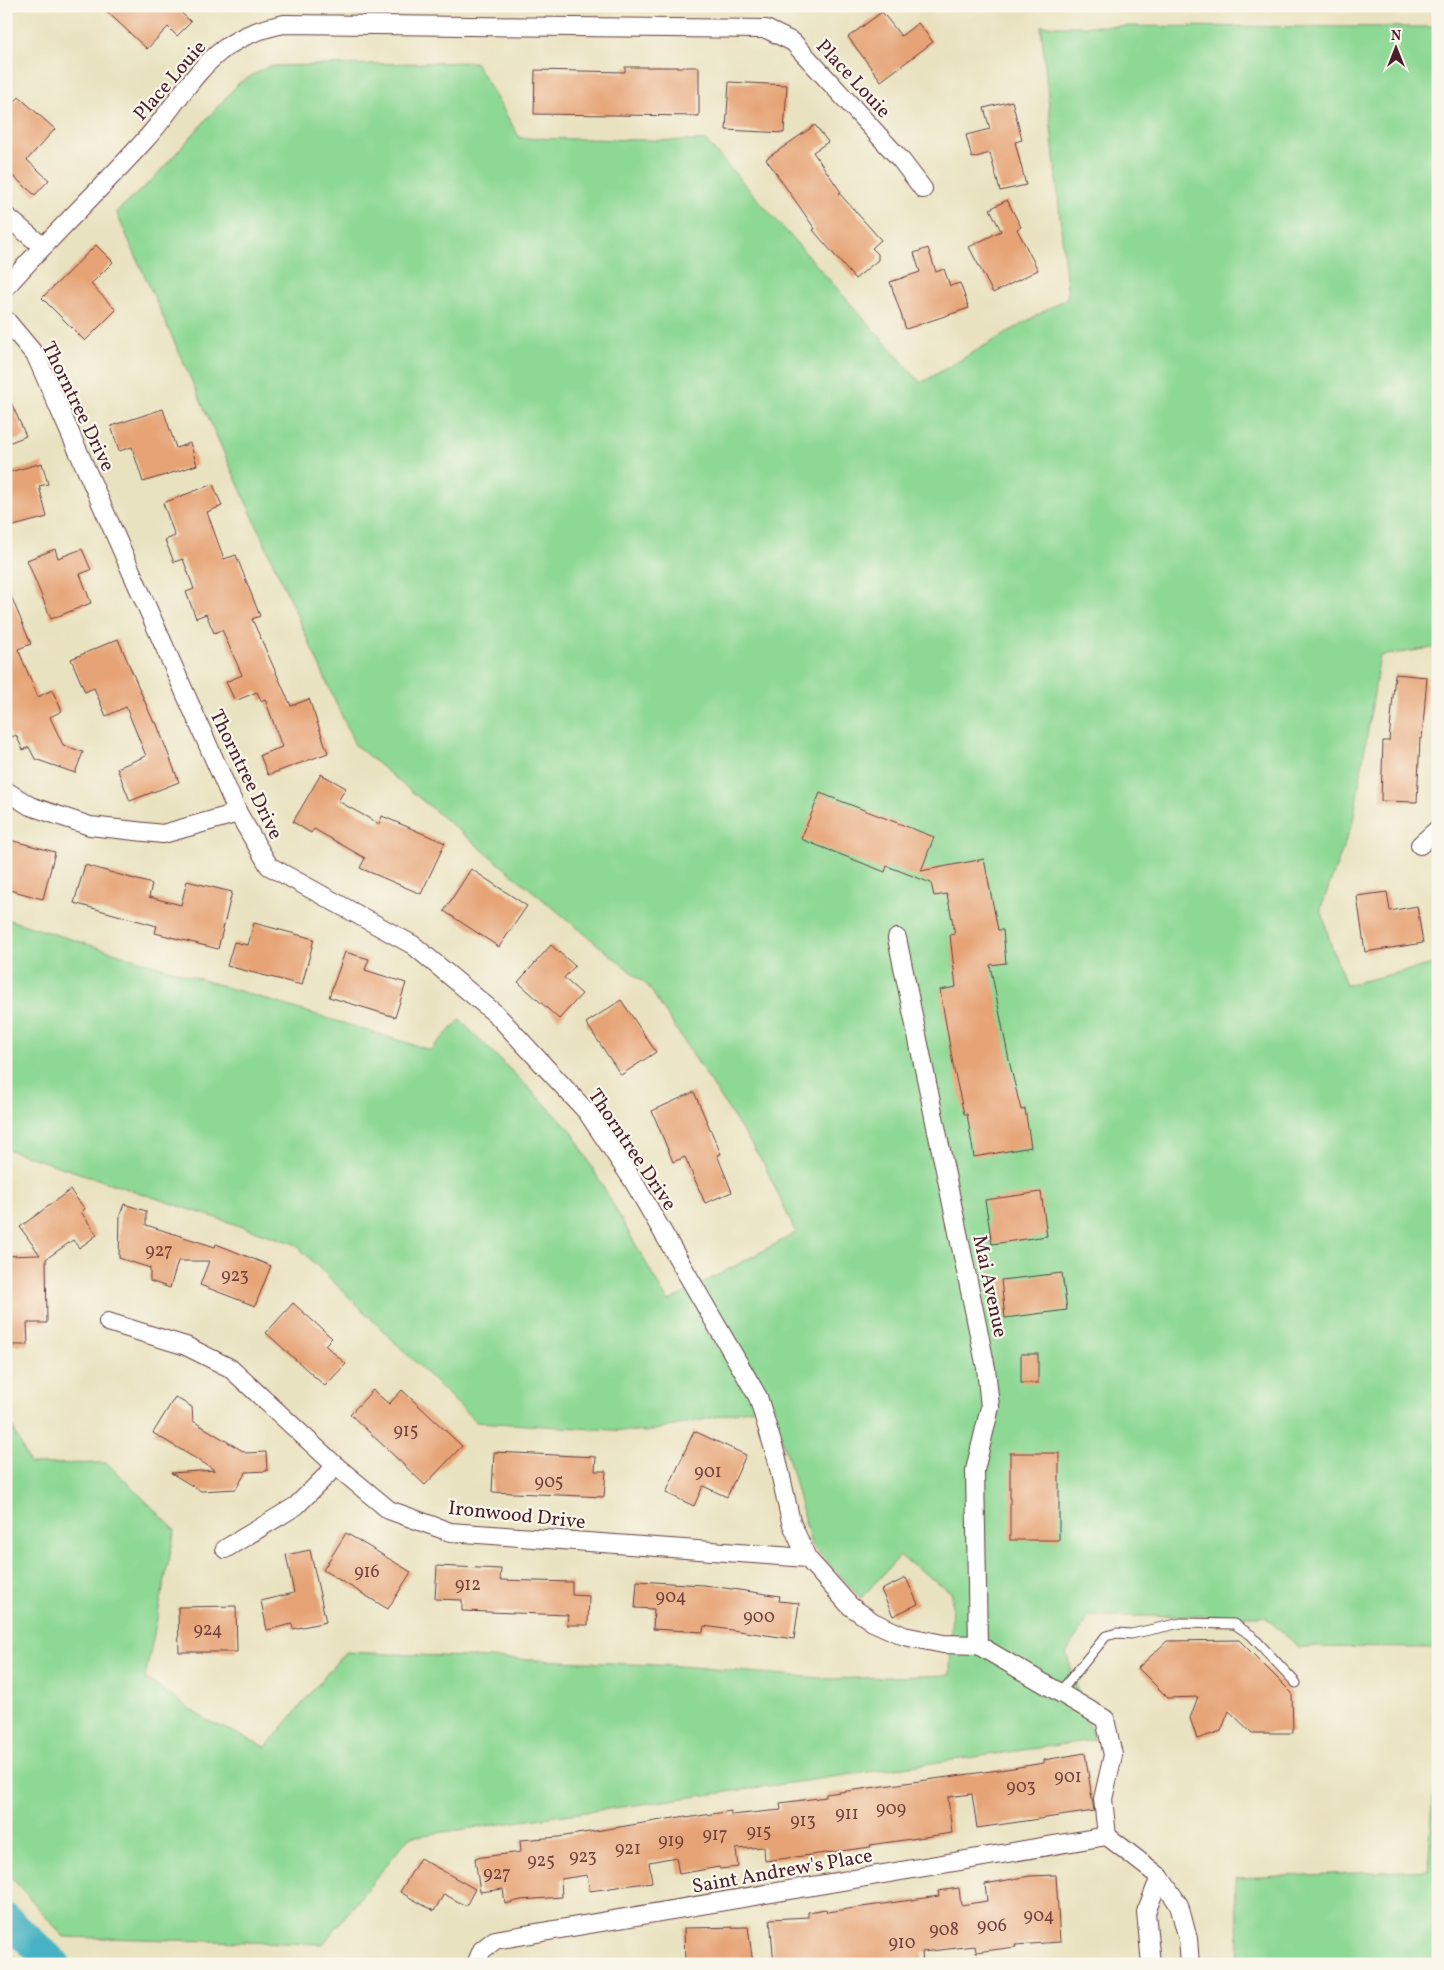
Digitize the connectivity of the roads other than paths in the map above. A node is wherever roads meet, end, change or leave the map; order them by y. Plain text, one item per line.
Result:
1 (923, 189) dead end
2 (6, 216) edge
3 (42, 246) junction
4 (6, 287) edge
5 (6, 320) edge
6 (6, 791) edge
7 (238, 813) junction
8 (1438, 828) edge
9 (1420, 846) dead end
10 (897, 938) dead end
11 (108, 1322) dead end
12 (336, 1466) junction
13 (225, 1549) dead end
14 (806, 1558) junction
15 (978, 1645) junction
16 (1296, 1683) dead end
17 (1060, 1692) junction
18 (1107, 1836) junction
19 (1160, 1877) junction
20 (476, 1962) edge
21 (1151, 1964) edge
22 (1190, 1964) edge

1 - 3 street, Place Louie
2 - 3 street
3 - 4 street, Place Louie
5 - 7 street, Thorntree Drive
6 - 7 street
7 - 14 street, Thorntree Drive
8 - 9 street
10 - 15 street, Mai Avenue
11 - 12 street, Ironwood Drive
12 - 13 street
12 - 14 street, Ironwood Drive
14 - 15 street, Thorntree Drive
15 - 17 street, Thorntree Drive
16 - 17 lane
17 - 18 street, Thorntree Drive
18 - 19 street
18 - 20 street, Saint Andrew's Place
19 - 21 street
19 - 22 street

